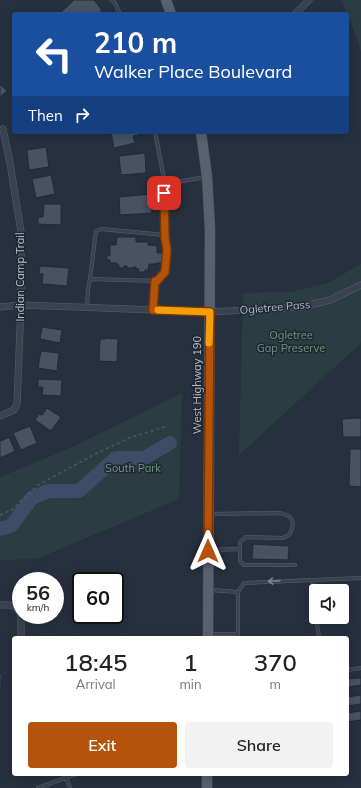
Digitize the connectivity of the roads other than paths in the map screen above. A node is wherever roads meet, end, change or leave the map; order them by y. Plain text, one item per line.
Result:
1 (111, 0) edge
2 (166, 0) edge
3 (309, 0) edge
4 (119, 12) edge
5 (170, 12) edge
6 (297, 12) edge
7 (2, 129) dead end
8 (156, 134) edge
9 (201, 134) edge
10 (207, 177) junction
11 (165, 184) junction
12 (165, 235) junction
13 (90, 279) junction
14 (155, 281) junction
15 (361, 285) edge
16 (21, 305) junction
17 (87, 307) junction
18 (0, 308) edge
19 (153, 310) junction
20 (210, 312) junction
21 (0, 416) edge
22 (208, 514) junction
23 (240, 549) junction
24 (208, 551) junction
25 (296, 565) dead end
26 (361, 578) edge
27 (313, 580) junction
28 (313, 584) edge
29 (208, 590) junction
30 (238, 592) junction
31 (0, 605) edge
32 (12, 606) edge
33 (21, 624) edge
34 (317, 624) edge
35 (238, 634) joint
36 (21, 636) edge
37 (208, 636) edge
38 (319, 636) edge
39 (361, 668) edge
40 (349, 670) edge
41 (69, 776) edge
42 (207, 776) edge
43 (66, 777) junction
44 (42, 787) edge
45 (38, 788) edge
46 (70, 788) edge
47 (207, 788) edge

1 - 4 lane
2 - 5 main road
3 - 6 street
7 - 16 street, Indian Camp Trail
8 - 11 lane
9 - 10 main road, West Highway 190
10 - 11 lane
10 - 20 main road, West Highway 190
11 - 12 lane
12 - 13 lane
12 - 14 lane
13 - 14 lane
13 - 17 lane
14 - 19 lane
15 - 20 street, Ogletree Pass
16 - 17 street, Ogletree Pass
16 - 18 street, Ogletree Pass
16 - 21 street, Indian Camp Trail
17 - 19 street, Ogletree Pass
19 - 20 street, Ogletree Pass
20 - 22 main road, West Highway 190
22 - 23 lane
22 - 24 main road, West Highway 190
23 - 24 lane
23 - 25 lane
24 - 29 main road, West Highway 190
26 - 27 lane
27 - 28 lane
27 -> 30 lane
29 - 30 lane
29 - 37 main road, West Highway 190
30 - 35 lane
31 - 32 street
33 - 36 street
34 - 38 lane
35 - 37 lane
39 - 40 lane
41 - 43 lane
42 - 47 main road
43 - 44 lane
43 - 46 lane
44 - 45 lane

